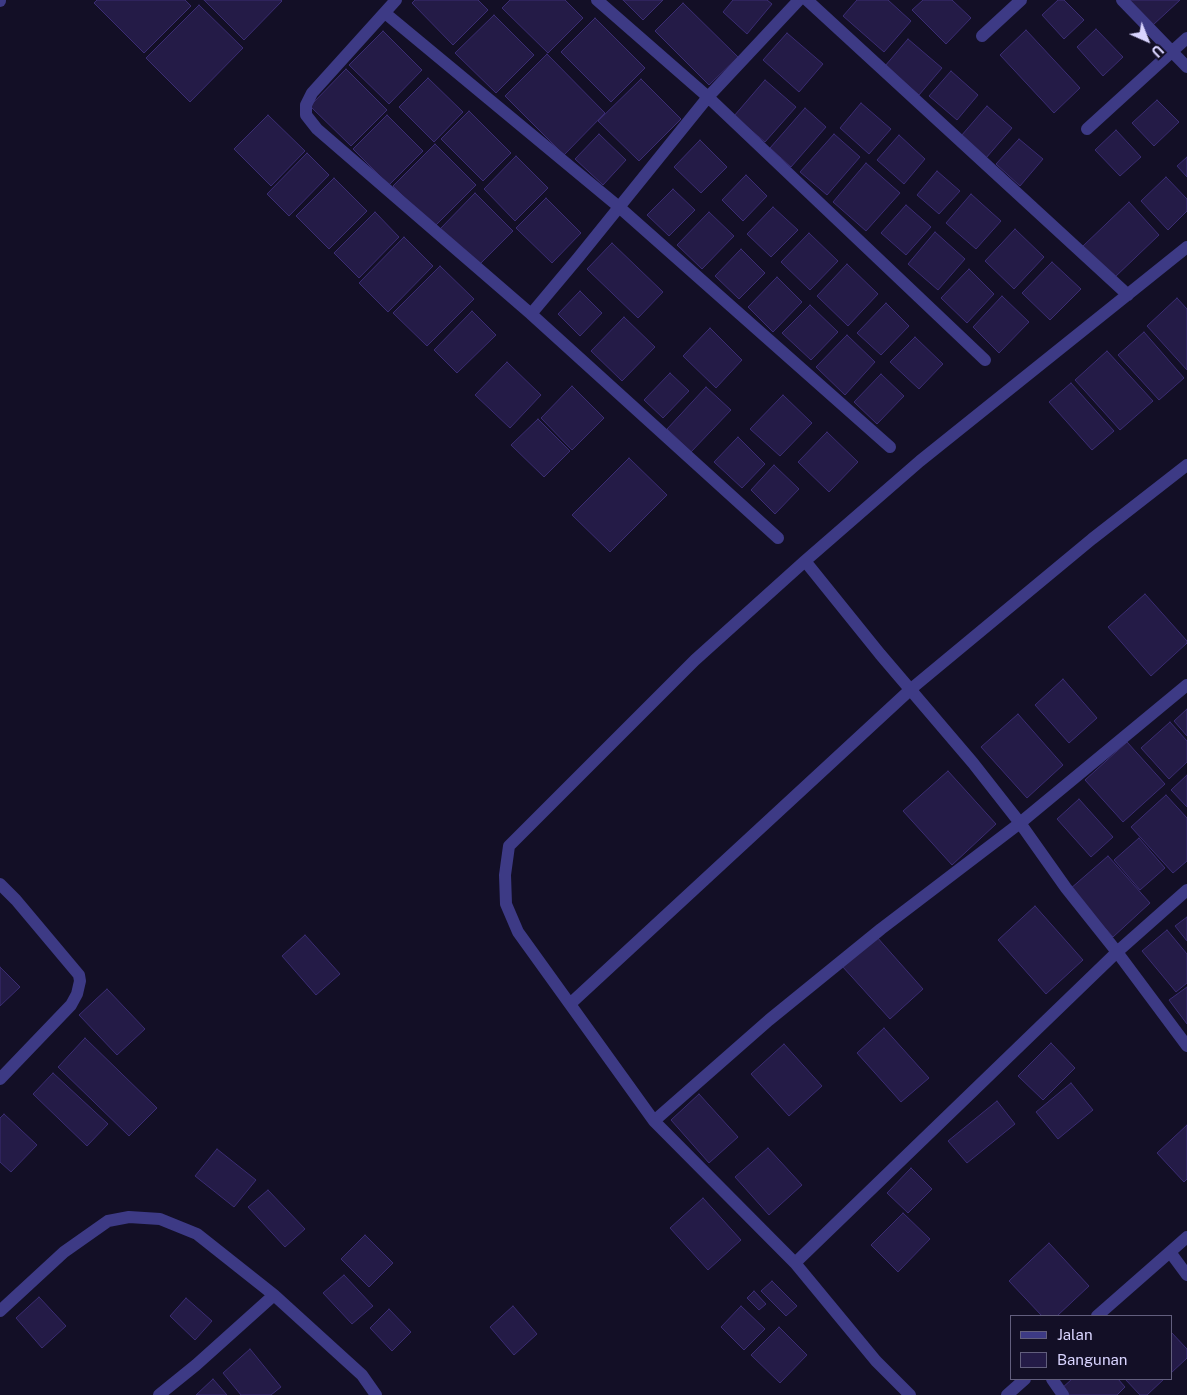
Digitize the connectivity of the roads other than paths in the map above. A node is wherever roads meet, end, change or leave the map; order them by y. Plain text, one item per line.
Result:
1 (396, 0) edge
2 (597, 0) edge
3 (799, 0) edge
4 (807, 0) edge
5 (1021, 0) edge
6 (1122, 0) edge
7 (385, 13) junction
8 (982, 36) dead end
9 (1187, 38) edge
10 (1172, 51) junction
11 (1187, 67) edge
12 (708, 97) junction
13 (1088, 129) dead end
14 (620, 207) junction
15 (1187, 246) edge
16 (1128, 295) junction
17 (531, 314) junction
18 (986, 360) dead end
19 (890, 447) dead end
20 (1187, 465) edge
21 (778, 538) dead end
22 (805, 561) junction
23 (1187, 685) edge
24 (911, 689) junction
25 (1020, 823) junction
26 (0, 884) edge
27 (1187, 890) edge
28 (1117, 952) junction
29 (570, 1004) junction
30 (1187, 1046) edge
31 (0, 1078) edge
32 (654, 1121) junction
33 (1187, 1237) edge
34 (1170, 1252) junction
35 (795, 1262) junction
36 (1187, 1275) edge
37 (274, 1295) junction
38 (0, 1311) edge
39 (1097, 1315) edge
40 (1024, 1380) edge
41 (1053, 1380) edge
42 (159, 1395) edge
43 (376, 1395) edge
44 (910, 1395) edge
45 (1007, 1395) edge
46 (1064, 1395) edge

1 - 7 street
2 - 12 street
3 - 12 street
4 - 16 street
5 - 8 street
6 - 10 street
7 - 14 street
7 - 17 street
9 - 10 street
10 - 11 street
10 - 13 street
12 - 14 street
12 - 18 street
14 - 17 street
14 - 19 street
15 - 16 street
16 - 22 street
17 - 21 street
20 - 24 street
22 - 24 street
22 - 29 street
23 - 25 street
24 - 25 street
24 - 29 street
25 - 28 street
25 - 32 street
26 - 31 street
27 - 28 street
28 - 30 street
28 - 35 street
29 - 32 street
32 - 35 street
33 - 34 street
34 - 36 street
34 - 39 street
35 - 44 street
37 - 38 street
37 - 42 street
37 - 43 street
40 - 45 street
41 - 46 street

